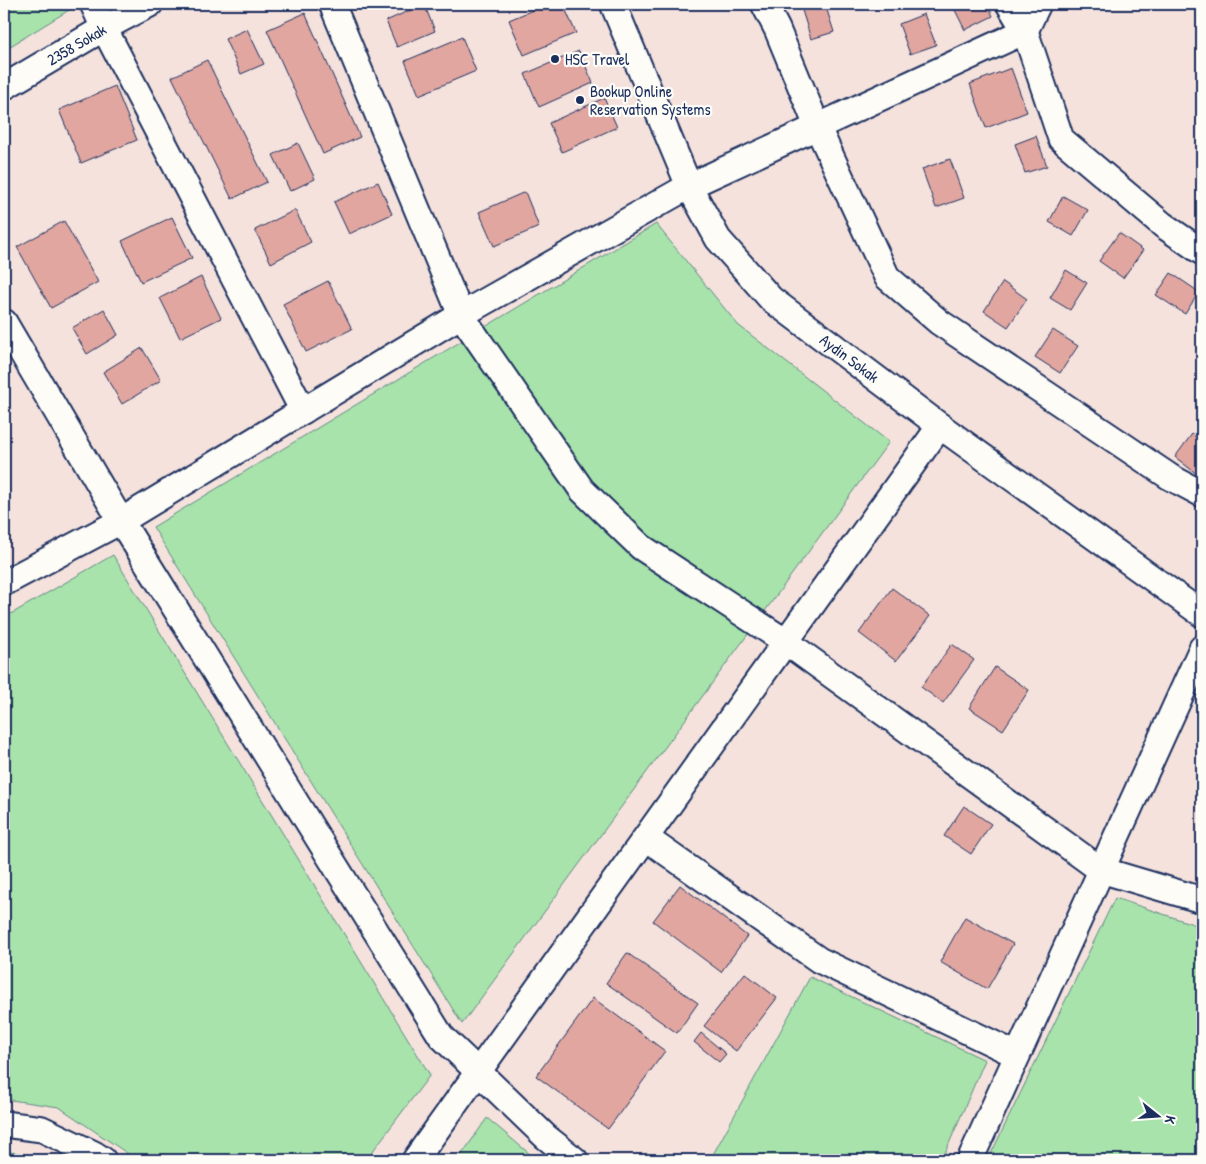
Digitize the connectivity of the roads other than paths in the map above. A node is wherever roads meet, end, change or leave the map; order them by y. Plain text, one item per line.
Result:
1 (93, 4) edge
2 (150, 4) edge
3 (332, 4) edge
4 (614, 4) edge
5 (764, 4) edge
6 (1009, 4) edge
7 (1038, 4) edge
8 (104, 28) junction
9 (1024, 30) junction
10 (4, 87) edge
11 (817, 126) junction
12 (688, 186) junction
13 (1202, 252) edge
14 (461, 315) junction
15 (4, 322) edge
16 (303, 411) junction
17 (940, 426) junction
18 (1202, 494) edge
19 (121, 521) junction
20 (4, 583) edge
21 (1202, 614) edge
22 (786, 642) junction
23 (1202, 648) edge
24 (646, 838) junction
25 (1101, 870) junction
26 (1202, 900) edge
27 (1017, 1055) junction
28 (479, 1071) junction
29 (4, 1124) edge
30 (103, 1160) edge
31 (415, 1160) edge
32 (575, 1160) edge
33 (970, 1160) edge

1 - 8 street
2 - 8 street, 2358 Sokak
3 - 14 street
4 - 12 street, Aydin Sokak
5 - 11 street
6 - 9 street
7 - 9 street
8 - 10 street, 2358 Sokak
8 - 16 street
9 - 11 street
9 - 13 street
11 - 12 street
11 - 18 street
12 - 14 street
12 - 17 street, Aydin Sokak
14 - 16 street
14 - 22 street
15 - 19 street
16 - 19 street
17 - 21 street, Aydin Sokak
17 - 22 street
19 - 20 street
19 - 28 street
22 - 24 street
22 - 25 street
23 - 25 street
24 - 27 street
24 - 28 street
25 - 26 street
25 - 27 street
27 - 33 street
28 - 31 street
28 - 32 street
29 - 30 street

